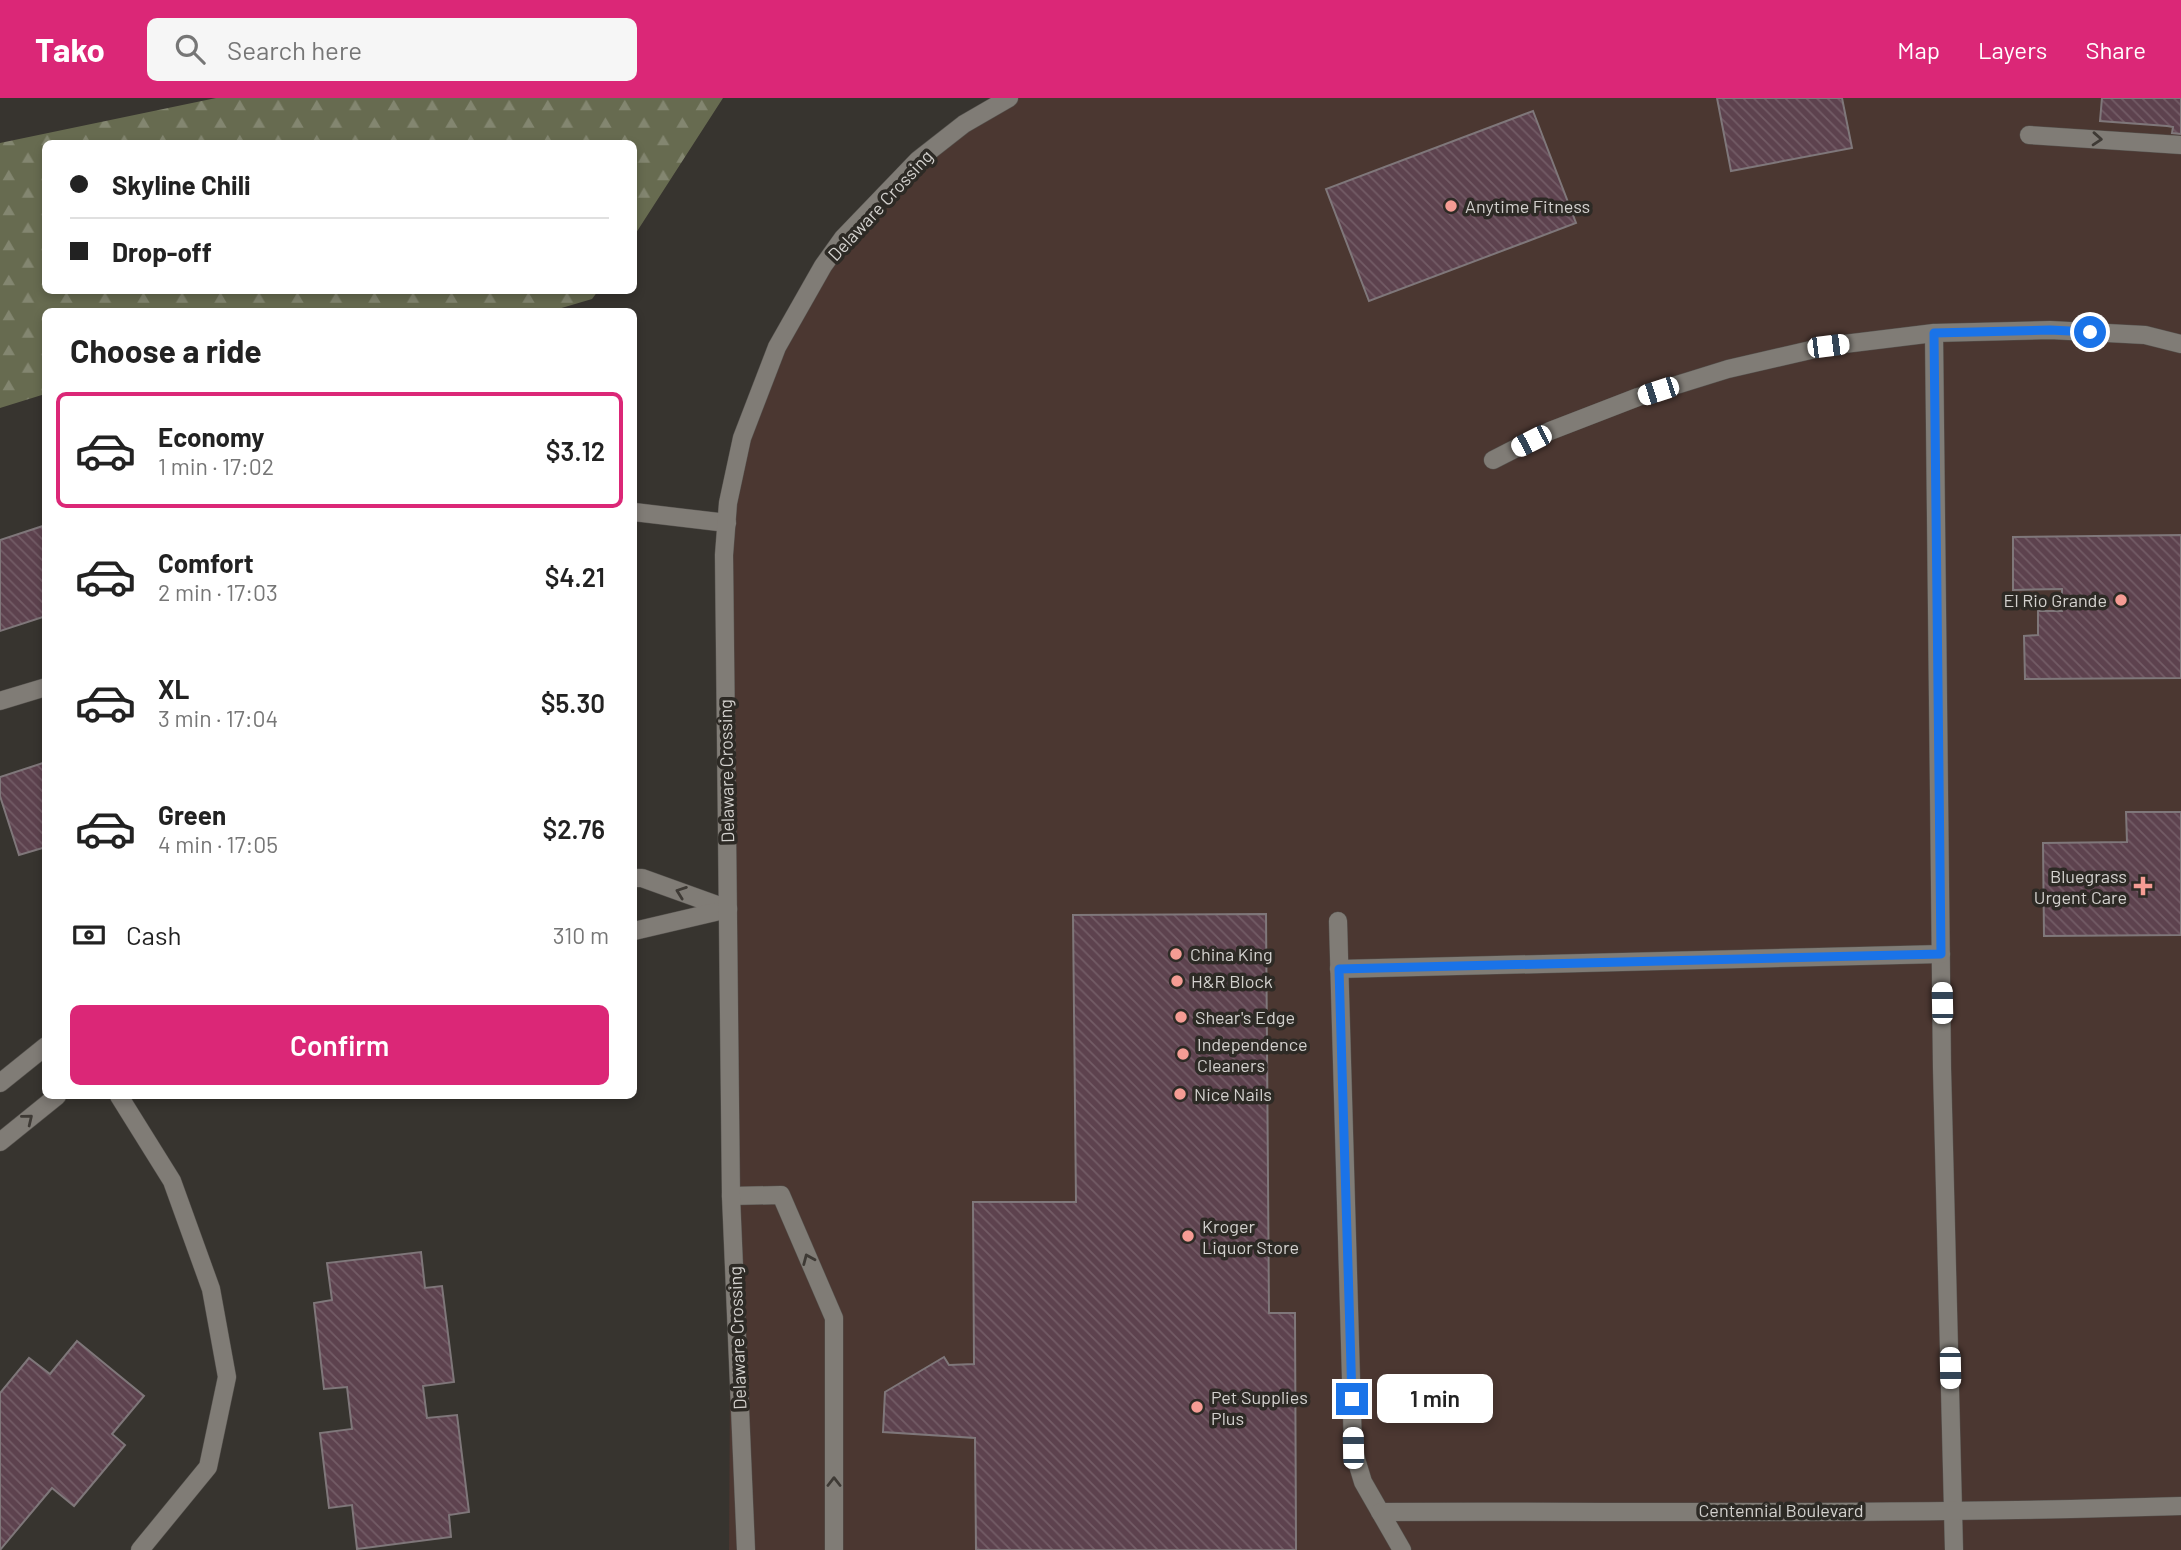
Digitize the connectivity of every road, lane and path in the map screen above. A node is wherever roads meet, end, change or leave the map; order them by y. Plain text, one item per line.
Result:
1 (1001, 100) edge
2 (2029, 135) dead end
3 (2181, 145) edge
4 (1934, 333) junction
5 (2181, 344) edge
6 (1493, 460) dead end
7 (637, 512) edge
8 (727, 523) junction
9 (42, 688) edge
10 (0, 701) edge
11 (637, 878) edge
12 (728, 909) junction
13 (1338, 921) dead end
14 (637, 930) edge
15 (1941, 954) junction
16 (1339, 969) junction
17 (42, 1049) edge
18 (0, 1083) edge
19 (53, 1099) edge
20 (121, 1099) edge
21 (0, 1142) edge
22 (731, 1196) junction
23 (2181, 1506) edge
24 (1954, 1511) junction
25 (1380, 1512) junction
26 (140, 1550) edge
27 (746, 1550) edge
28 (834, 1550) edge
29 (1402, 1550) edge
30 (1954, 1550) edge

1 - 8 street, Delaware Crossing
2 -> 3 street
4 - 5 street
4 - 6 street
4 - 15 street
7 - 8 street
8 - 12 street, Delaware Crossing
9 - 10 street
12 -> 11 street
12 - 14 street
12 - 22 street, Delaware Crossing
13 - 16 street
15 - 16 street
15 - 24 street
16 - 25 street
17 - 18 street
21 -> 19 street
20 - 26 street
22 - 27 street, Delaware Crossing
28 -> 22 street
23 - 24 street, Centennial Boulevard
24 - 25 street, Centennial Boulevard
24 - 30 street
25 - 29 street

